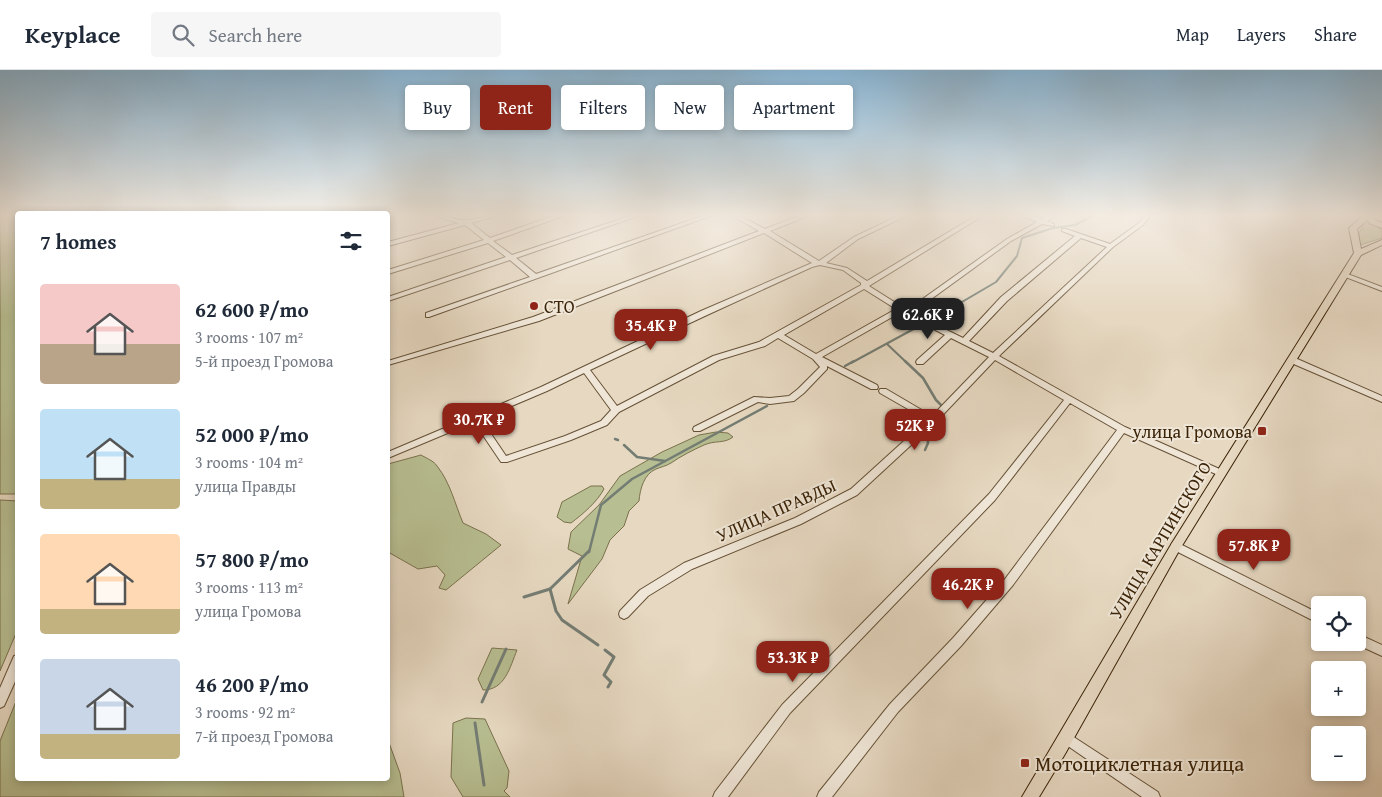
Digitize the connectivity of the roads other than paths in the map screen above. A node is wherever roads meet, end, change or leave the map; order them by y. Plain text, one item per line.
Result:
1 (461, 249) edge
2 (500, 249) edge
3 (531, 249) edge
4 (612, 249) edge
5 (717, 249) edge
6 (795, 249) edge
7 (840, 249) edge
8 (925, 249) edge
9 (996, 249) edge
10 (1064, 249) edge
11 (1108, 249) edge
12 (1357, 249) edge
13 (1367, 249) edge
14 (1358, 253) junction
15 (509, 256) junction
16 (820, 263) junction
17 (390, 271) edge
18 (534, 276) junction
19 (1345, 276) junction
20 (864, 286) junction
21 (1382, 289) edge
22 (390, 298) edge
23 (904, 311) junction
24 (429, 315) dead end
25 (779, 335) junction
26 (950, 335) junction
27 (964, 342) junction
28 (816, 357) junction
29 (996, 357) junction
30 (1292, 360) junction
31 (390, 362) edge
32 (920, 362) dead end
33 (586, 370) junction
34 (874, 387) dead end
35 (883, 391) dead end
36 (1382, 399) edge
37 (1068, 400) junction
38 (616, 410) junction
39 (475, 417) junction
40 (932, 420) junction
41 (697, 429) dead end
42 (1122, 429) junction
43 (390, 455) edge
44 (1222, 474) junction
45 (1176, 546) junction
46 (624, 614) dead end
47 (1311, 614) edge
48 (1366, 643) edge
49 (1382, 651) edge
50 (15, 667) edge
51 (0, 702) edge
52 (1066, 738) junction
53 (720, 797) edge
54 (824, 797) edge
55 (1030, 797) edge
56 (1153, 797) edge

1 - 17 street
2 - 15 street
3 - 15 street
4 - 18 street
5 - 31 street
6 - 16 street
7 - 16 street
8 - 20 street
9 - 23 street
10 - 27 street
11 - 29 street, УЛИЦА ПРАВДЫ
12 - 14 main road
13 - 14 main road
14 - 19 main road, УЛИЦА КАРПИНСКОГО
15 - 18 street
15 - 22 street
16 - 20 street
16 - 33 street
18 - 24 street
19 - 21 street
19 - 30 main road, УЛИЦА КАРПИНСКОГО
20 - 23 street
20 - 25 street
23 - 26 street
23 - 28 street
25 - 28 street
25 - 38 street
26 - 27 street
26 - 32 street
27 - 29 street
28 - 34 street
28 - 41 street
29 - 37 street
29 - 40 street, УЛИЦА ПРАВДЫ
30 - 36 street
30 - 44 main road, УЛИЦА КАРПИНСКОГО
33 - 38 street
33 - 39 street
35 - 40 street
37 - 42 street
37 - 53 street
38 - 39 street
39 - 43 street
40 - 46 street, УЛИЦА ПРАВДЫ
42 - 44 street
42 - 54 street
44 - 45 main road, УЛИЦА КАРПИНСКОГО
45 - 47 street
45 - 52 main road, УЛИЦА КАРПИНСКОГО
48 - 49 street
50 - 51 street
52 - 55 main road, УЛИЦА КАРПИНСКОГО
52 - 56 street

